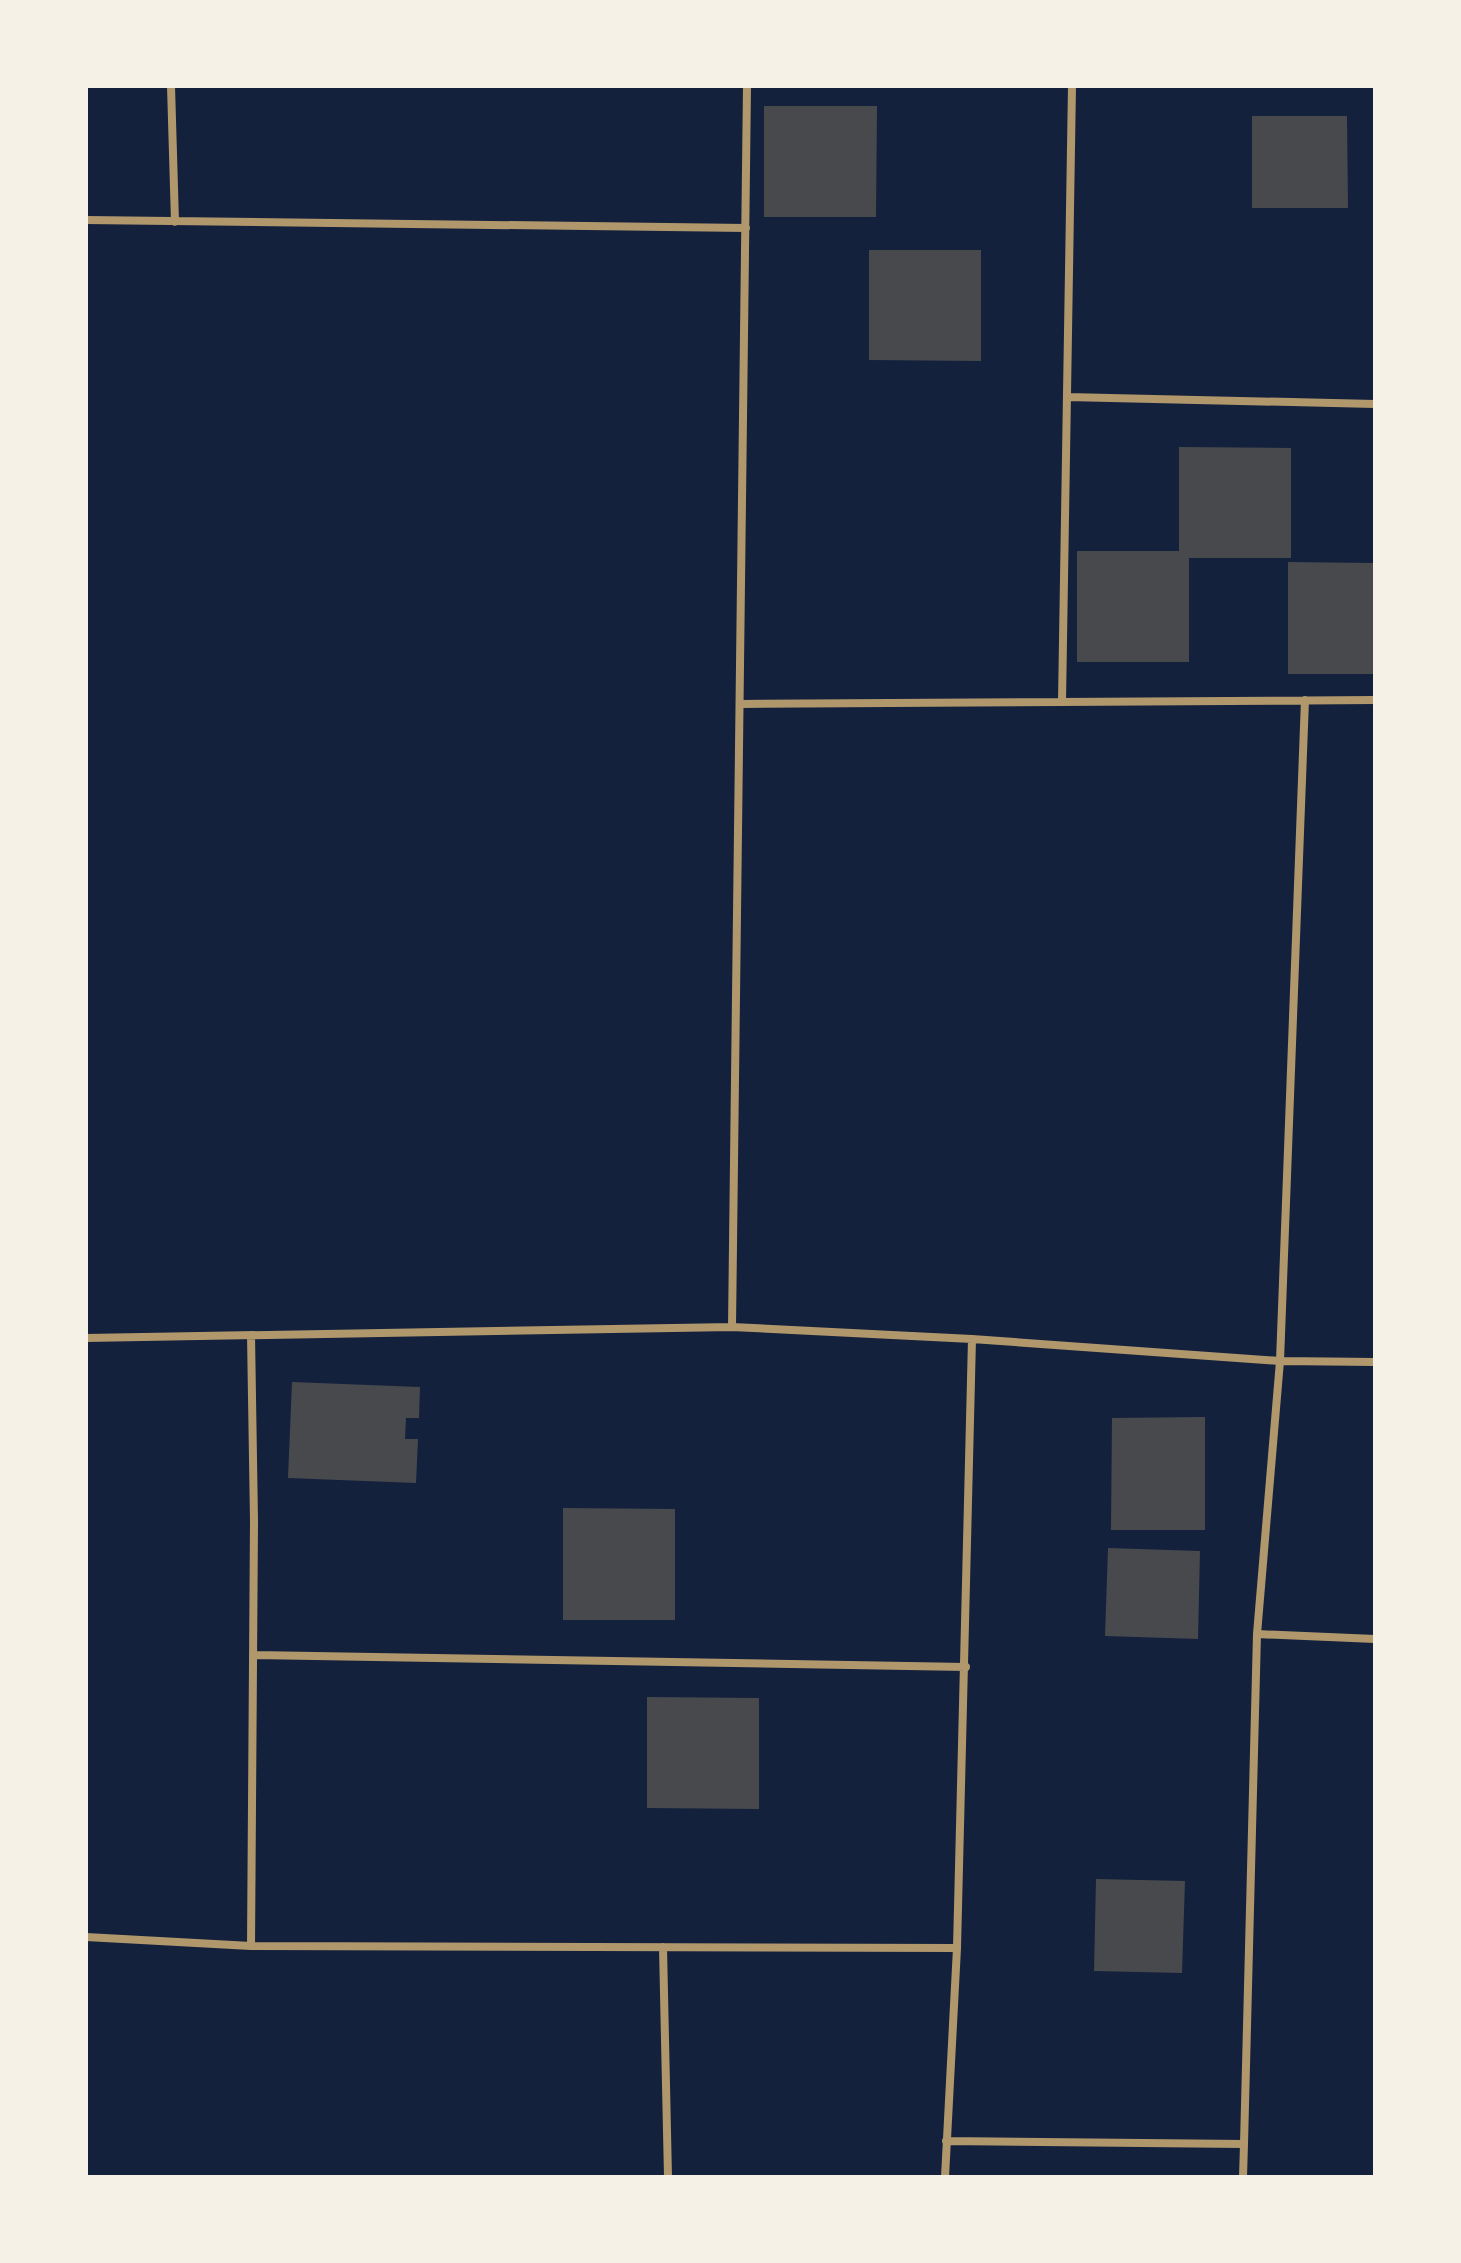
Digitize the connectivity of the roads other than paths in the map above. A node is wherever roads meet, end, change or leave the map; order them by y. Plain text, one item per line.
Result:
1 (171, 86) edge
2 (747, 86) edge
3 (1072, 86) edge
4 (86, 220) edge
5 (175, 222) junction
6 (746, 228) junction
7 (1067, 397) junction
8 (1375, 404) edge
9 (1305, 700) junction
10 (1375, 700) edge
11 (1062, 702) junction
12 (740, 704) junction
13 (732, 1327) junction
14 (251, 1335) junction
15 (86, 1338) edge
16 (972, 1339) junction
17 (1280, 1361) junction
18 (1375, 1362) edge
19 (1257, 1634) junction
20 (1375, 1639) edge
21 (253, 1655) junction
22 (966, 1667) junction
23 (86, 1937) edge
24 (251, 1946) junction
25 (663, 1947) junction
26 (957, 1948) junction
27 (946, 2141) junction
28 (1244, 2144) junction
29 (668, 2177) edge
30 (945, 2177) edge
31 (1243, 2177) edge

1 - 5 street
2 - 6 street
3 - 7 street
4 - 5 street
5 - 6 street
6 - 12 street
7 - 8 street
7 - 11 street
9 - 10 street
9 - 11 street
9 - 17 street
11 - 12 street
12 - 13 street
13 - 14 street
13 - 16 street
14 - 15 street
14 - 21 street
16 - 17 street
16 - 22 street
17 - 18 street
17 - 19 street
19 - 20 street
19 - 28 street
21 - 22 street
21 - 24 street
22 - 26 street
23 - 24 street
24 - 25 street
25 - 26 street
25 - 29 street
26 - 27 street
27 - 28 street
27 - 30 street
28 - 31 street

